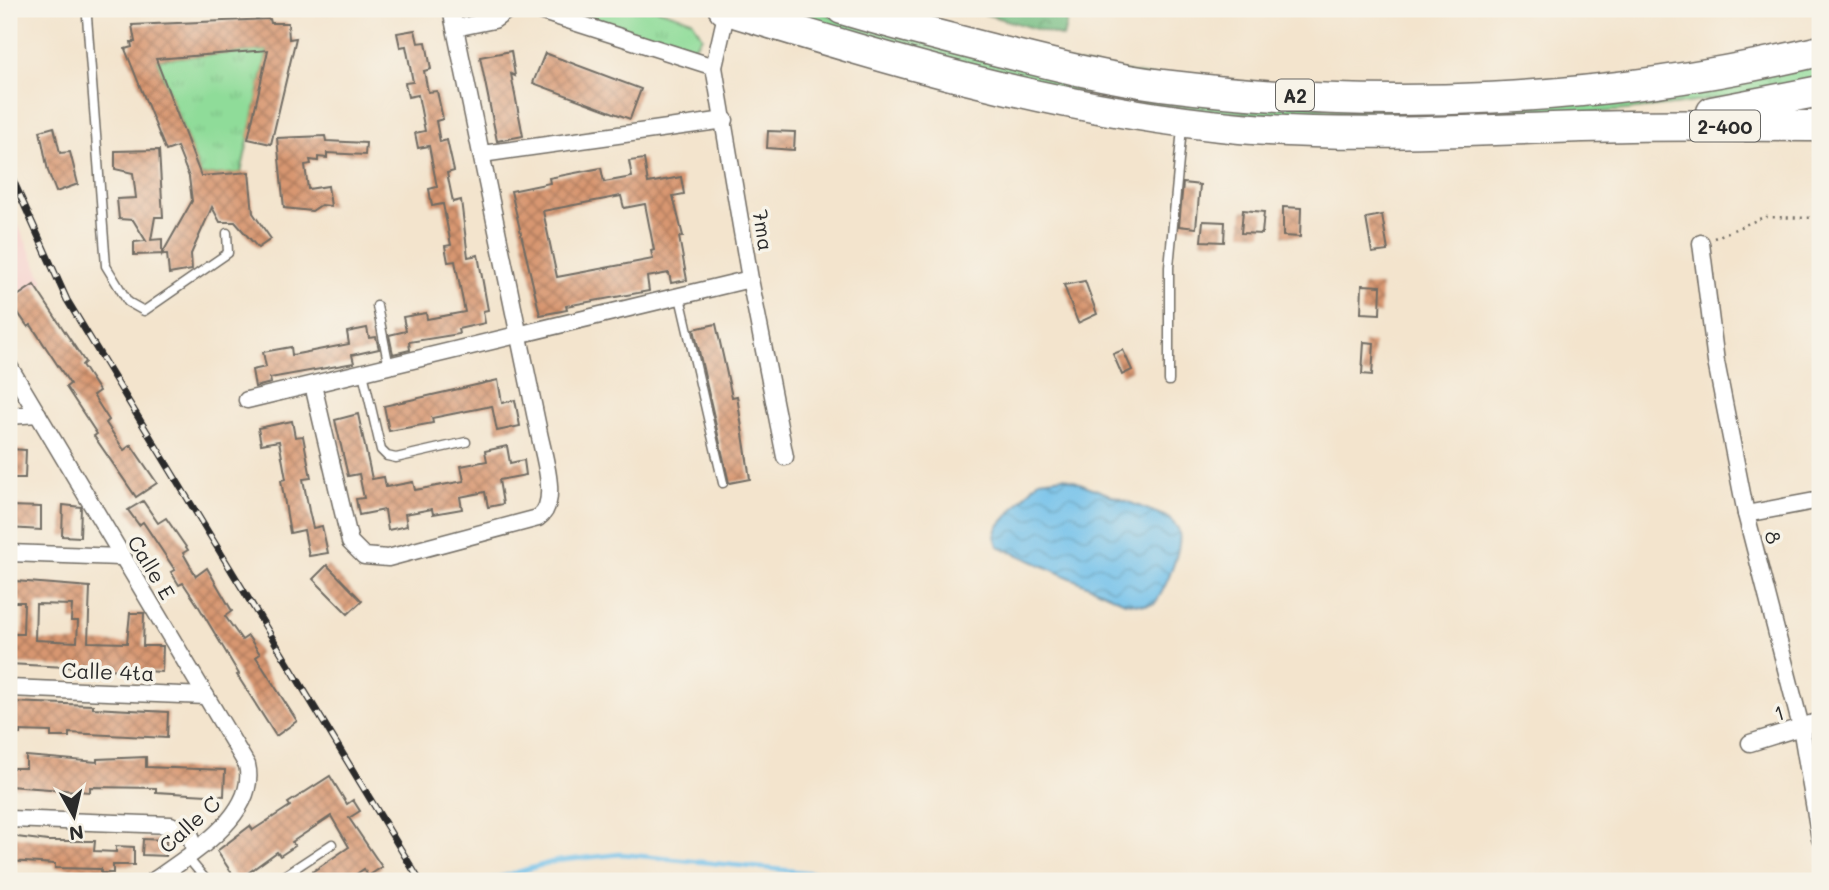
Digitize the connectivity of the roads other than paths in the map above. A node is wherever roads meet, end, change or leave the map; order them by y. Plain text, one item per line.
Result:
1 (89, 9) edge
2 (451, 9) edge
3 (509, 9) edge
4 (533, 9) edge
5 (726, 9) edge
6 (842, 9) edge
7 (455, 28) junction
8 (1820, 51) edge
9 (714, 67) junction
10 (1820, 90) edge
11 (725, 120) junction
12 (1182, 121) junction
13 (1629, 126) junction
14 (1820, 126) edge
15 (482, 154) junction
16 (227, 233) dead end
17 (1701, 243) road end
18 (750, 279) junction
19 (680, 297) junction
20 (377, 306) dead end
21 (519, 336) junction
22 (9, 366) edge
23 (389, 367) junction
24 (363, 373) junction
25 (1169, 381) dead end
26 (313, 385) junction
27 (247, 400) dead end
28 (38, 414) junction
29 (9, 416) edge
30 (466, 442) dead end
31 (785, 457) dead end
32 (723, 483) dead end
33 (1820, 500) edge
34 (1746, 513) junction
35 (9, 553) edge
36 (120, 557) junction
37 (9, 688) edge
38 (206, 696) junction
39 (1820, 721) edge
40 (1801, 727) junction
41 (1750, 743) dead end
42 (248, 792) joint
43 (9, 819) edge
44 (1820, 839) edge
45 (331, 844) dead end
46 (190, 854) junction
47 (153, 881) edge
48 (207, 881) edge
49 (276, 881) edge

1 - 16 lane
2 - 7 street
3 - 7 street
4 - 9 street
5 - 9 street, 7ma
5 - 12 highway, A2
6 - 8 highway, A2
7 - 15 street
9 - 11 street, 7ma
10 - 13 highway, A2
11 - 15 street
11 - 18 street, 7ma
12 - 13 highway, A2
12 - 25 lane
13 - 14 highway, 2-400
15 - 21 street
17 - 34 street, 8
18 - 19 street
18 - 31 street, 7ma
19 - 21 street
19 - 32 lane
20 - 23 lane
21 - 23 street
21 - 26 street
22 - 28 street, Calle E
23 - 24 street
24 - 26 street
24 - 30 lane
26 - 27 street
28 - 29 street
28 - 36 street, Calle E
33 - 34 street
34 - 40 street, 8
35 - 36 street
36 - 38 street, Calle E
37 - 38 street, Calle 4ta
38 - 42 street, Calle E
39 - 40 street, 1
40 - 41 street, 1
40 - 44 street, 8
42 - 46 street, Calle C
43 - 46 street
45 - 49 lane
46 - 47 street, Calle C
46 - 48 lane

